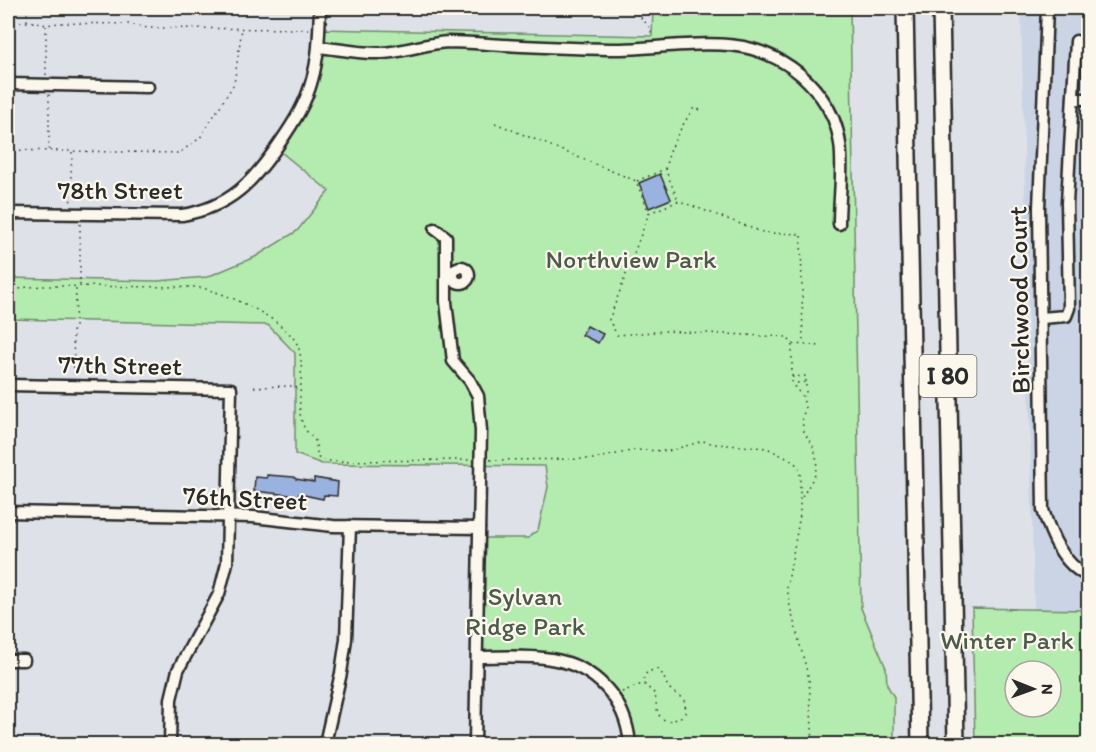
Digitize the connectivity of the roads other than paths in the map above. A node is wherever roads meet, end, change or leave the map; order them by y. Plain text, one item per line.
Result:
1 (320, 8) edge
2 (905, 8) edge
3 (941, 8) edge
4 (1047, 8) edge
5 (1076, 40) dead end
6 (318, 47) junction
7 (8, 84) edge
8 (148, 87) dead end
9 (1073, 99) junction
10 (1089, 99) edge
11 (8, 213) edge
12 (839, 224) dead end
13 (435, 229) dead end
14 (1041, 318) junction
15 (8, 385) edge
16 (8, 512) edge
17 (228, 517) junction
18 (350, 526) junction
19 (479, 528) junction
20 (1089, 576) edge
21 (477, 657) junction
22 (8, 660) edge
23 (24, 660) dead end
24 (326, 739) dead end
25 (170, 744) edge
26 (475, 744) edge
27 (630, 744) edge
28 (920, 744) edge
29 (956, 744) edge

1 - 6 street, 78th Street
2 - 28 highway, I 80
3 - 29 highway, I 80
4 - 14 street, Birchwood Court
5 - 9 street
6 - 11 street, 78th Street
6 - 12 street
7 - 8 street
9 - 10 street
9 - 14 street
13 - 19 street
14 - 20 street, Birchwood Court
15 - 17 street, 77th Street
16 - 17 street, 76th Street
17 - 18 street, 76th Street
17 - 25 street
18 - 19 street, 76th Street
18 - 24 street
19 - 21 street
21 - 26 street
21 - 27 street
22 - 23 street

